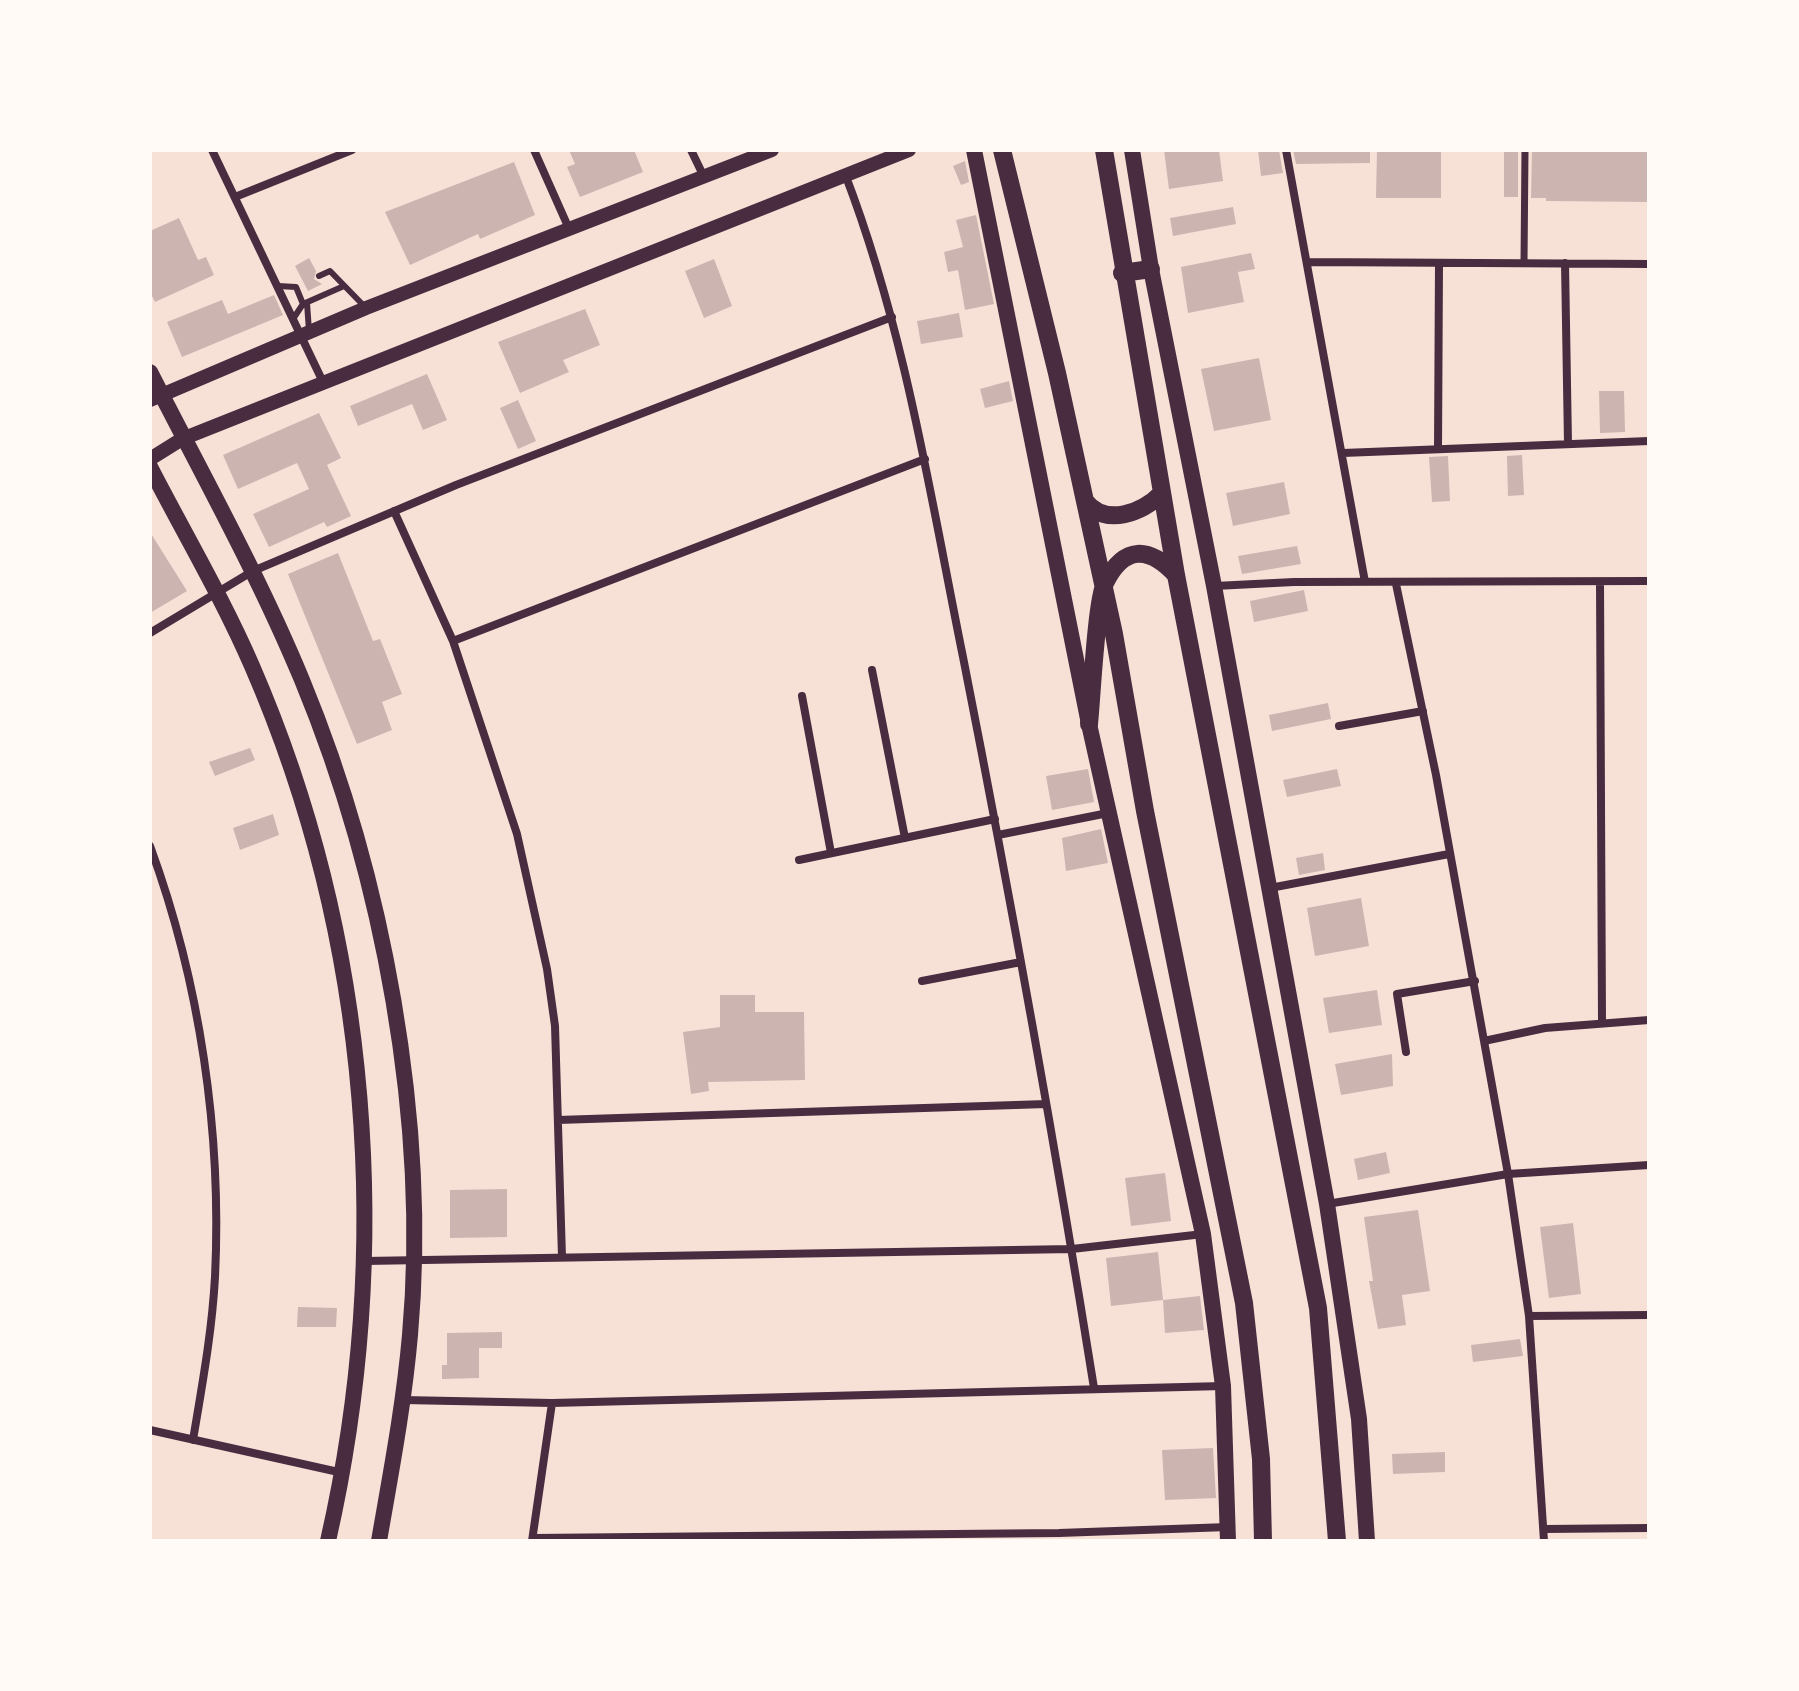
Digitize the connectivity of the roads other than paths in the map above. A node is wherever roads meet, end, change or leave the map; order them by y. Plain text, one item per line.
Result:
1 (212, 150) edge
2 (352, 150) edge
3 (534, 150) edge
4 (691, 150) edge
5 (772, 150) edge
6 (909, 150) edge
7 (974, 150) edge
8 (1002, 150) edge
9 (1104, 150) edge
10 (1132, 150) edge
11 (1286, 150) edge
12 (1525, 150) edge
13 (845, 173) junction
14 (704, 178) junction
15 (235, 197) junction
16 (571, 231) junction
17 (1307, 262) junction
18 (1439, 263) junction
19 (1524, 263) junction
20 (1565, 263) junction
21 (1649, 264) edge
22 (1151, 269) junction
23 (1122, 273) junction
24 (319, 276) dead end
25 (304, 283) dead end
26 (278, 286) junction
27 (344, 286) junction
28 (296, 287) junction
29 (305, 304) junction
30 (366, 308) junction
31 (892, 317) junction
32 (293, 319) junction
33 (305, 334) junction
34 (150, 372) edge
35 (323, 382) junction
36 (156, 397) edge
37 (182, 439) junction
38 (1649, 441) edge
39 (1568, 444) junction
40 (1438, 449) junction
41 (1343, 453) junction
42 (150, 459) edge
43 (925, 459) junction
44 (150, 467) edge
45 (1162, 493) junction
46 (1085, 501) junction
47 (394, 511) junction
48 (253, 571) junction
49 (1176, 575) junction
50 (1649, 581) edge
51 (1365, 582) junction
52 (1600, 582) junction
53 (1396, 584) junction
54 (1104, 586) junction
55 (1214, 586) junction
56 (218, 591) junction
57 (150, 633) edge
58 (453, 641) junction
59 (872, 670) dead end
60 (802, 696) dead end
61 (1423, 711) junction
62 (1089, 724) junction
63 (1339, 726) dead end
64 (1108, 813) junction
65 (995, 819) junction
66 (998, 835) junction
67 (905, 838) junction
68 (150, 846) edge
69 (831, 853) junction
70 (1449, 854) junction
71 (799, 860) dead end
72 (1270, 888) junction
73 (1021, 962) junction
74 (922, 981) dead end
75 (1475, 981) junction
76 (1649, 1020) edge
77 (1602, 1022) junction
78 (1484, 1041) junction
79 (1406, 1052) dead end
80 (1046, 1104) junction
81 (558, 1120) junction
82 (1649, 1165) edge
83 (1508, 1174) junction
84 (1327, 1204) junction
85 (1203, 1234) junction
86 (1072, 1249) junction
87 (562, 1257) junction
88 (365, 1261) junction
89 (414, 1261) junction
90 (1649, 1315) edge
91 (1529, 1316) junction
92 (1223, 1386) junction
93 (1094, 1388) junction
94 (403, 1400) junction
95 (552, 1403) junction
96 (150, 1430) edge
97 (193, 1440) junction
98 (344, 1473) junction
99 (1649, 1528) edge
100 (1545, 1529) junction
101 (1228, 1534) edge
102 (914, 1537) edge
103 (1058, 1537) edge
104 (672, 1539) edge
105 (533, 1540) edge
106 (328, 1541) edge
107 (379, 1541) edge
108 (1263, 1541) edge
109 (1337, 1541) edge
110 (1367, 1541) edge
111 (1544, 1541) edge

1 - 15 street
2 - 15 street
3 - 16 street
4 - 14 street
5 - 14 street
6 - 13 street
7 - 62 main road
8 - 46 main road
9 - 23 main road
10 - 22 main road
11 - 17 street
12 - 19 street
13 - 31 street
13 - 35 street
14 - 16 street
15 - 26 street
16 - 30 street
17 - 18 street
17 - 41 street
18 - 19 street
18 - 40 street
19 - 20 street
20 - 21 street
20 - 39 street
22 - 23 main road
22 - 55 main road
23 - 45 main road
24 - 27 lane
25 - 28 lane
26 - 28 lane
26 - 32 street
27 - 29 lane
27 - 30 lane
28 - 29 lane
29 - 32 lane
29 - 33 lane
30 - 33 street
31 - 43 street
31 - 47 street
32 - 33 street
33 - 35 street
33 - 36 street
34 - 36 main road
35 - 37 street
36 - 37 main road
37 - 42 street
37 - 48 main road
38 - 39 street
39 - 40 street
40 - 41 street
41 - 51 street
43 - 58 street
43 - 65 street
44 - 56 main road
45 - 46 main road
45 - 49 main road
46 - 54 main road
47 - 48 street
47 - 58 street
48 - 56 street
48 - 89 main road
49 - 54 main road
49 - 109 main road
50 - 52 street
51 - 53 street
51 - 55 street
52 - 53 street
52 - 77 street
53 - 61 street
54 - 62 main road
54 - 108 main road
55 - 72 main road
56 - 57 street
56 - 88 main road
58 - 81 street
59 - 67 street
60 - 69 street
61 - 63 street
61 - 70 street
62 - 64 main road
64 - 66 street
64 - 85 main road
65 - 66 street
65 - 67 street
66 - 73 street
67 - 69 street
68 - 97 street
69 - 71 street
70 - 72 street
70 - 75 street
72 - 84 main road
73 - 74 street
73 - 80 street
75 - 78 street
75 - 79 street
76 - 77 street
77 - 78 street
78 - 83 street
80 - 81 street
80 - 86 street
81 - 87 street
82 - 83 street
83 - 84 street
83 - 91 street
84 - 110 main road
85 - 86 street
85 - 92 main road
86 - 87 street
86 - 93 street
87 - 89 street
88 - 89 street
88 - 98 main road
89 - 94 main road
90 - 91 street
91 - 100 street
92 - 93 street
92 - 101 main road
93 - 95 street
94 - 95 street
94 - 107 main road
95 - 105 street
96 - 97 street
97 - 98 street
98 - 106 main road
99 - 100 street
100 - 111 street
101 - 103 street
102 - 103 street
102 - 104 street
104 - 105 street

